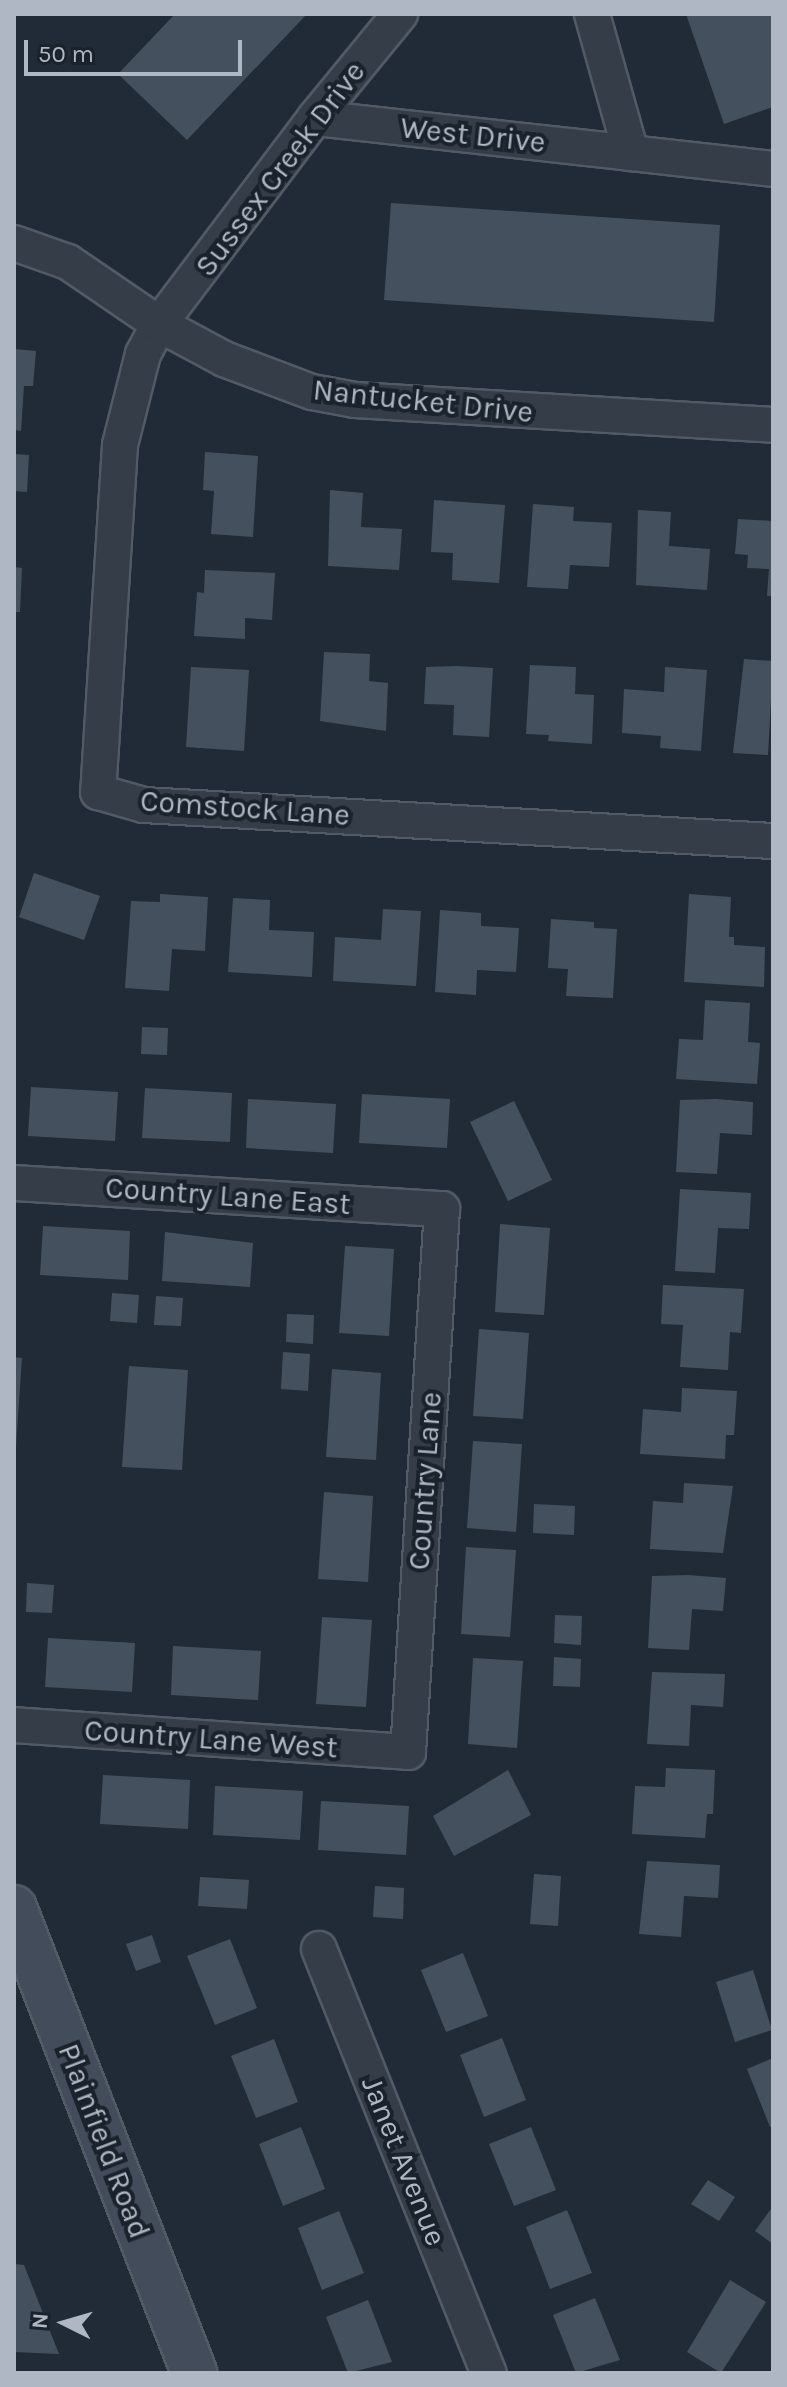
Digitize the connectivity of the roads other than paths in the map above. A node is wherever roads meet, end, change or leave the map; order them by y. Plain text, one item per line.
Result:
1 (400, 14) edge
2 (592, 14) edge
3 (315, 118) junction
4 (631, 153) junction
5 (773, 169) edge
6 (14, 243) edge
7 (159, 324) junction
8 (773, 425) edge
9 (773, 841) edge
10 (14, 1183) edge
11 (442, 1209) joint
12 (14, 1725) edge
13 (408, 1752) joint
14 (14, 1908) edge
15 (319, 1949) dead end
16 (194, 2373) edge
17 (489, 2373) edge

1 - 3 street, Sussex Creek Drive
2 - 4 street
3 - 4 street, West Drive
3 - 7 street, Sussex Creek Drive
4 - 5 street, West Drive
6 - 7 street, Nantucket Drive
7 - 8 street, Nantucket Drive
7 - 9 street, Comstock Lane
10 - 11 street, Country Lane East
11 - 13 street, Country Lane
12 - 13 street, Country Lane West
14 - 16 main road, Plainfield Road
15 - 17 street, Janet Avenue

